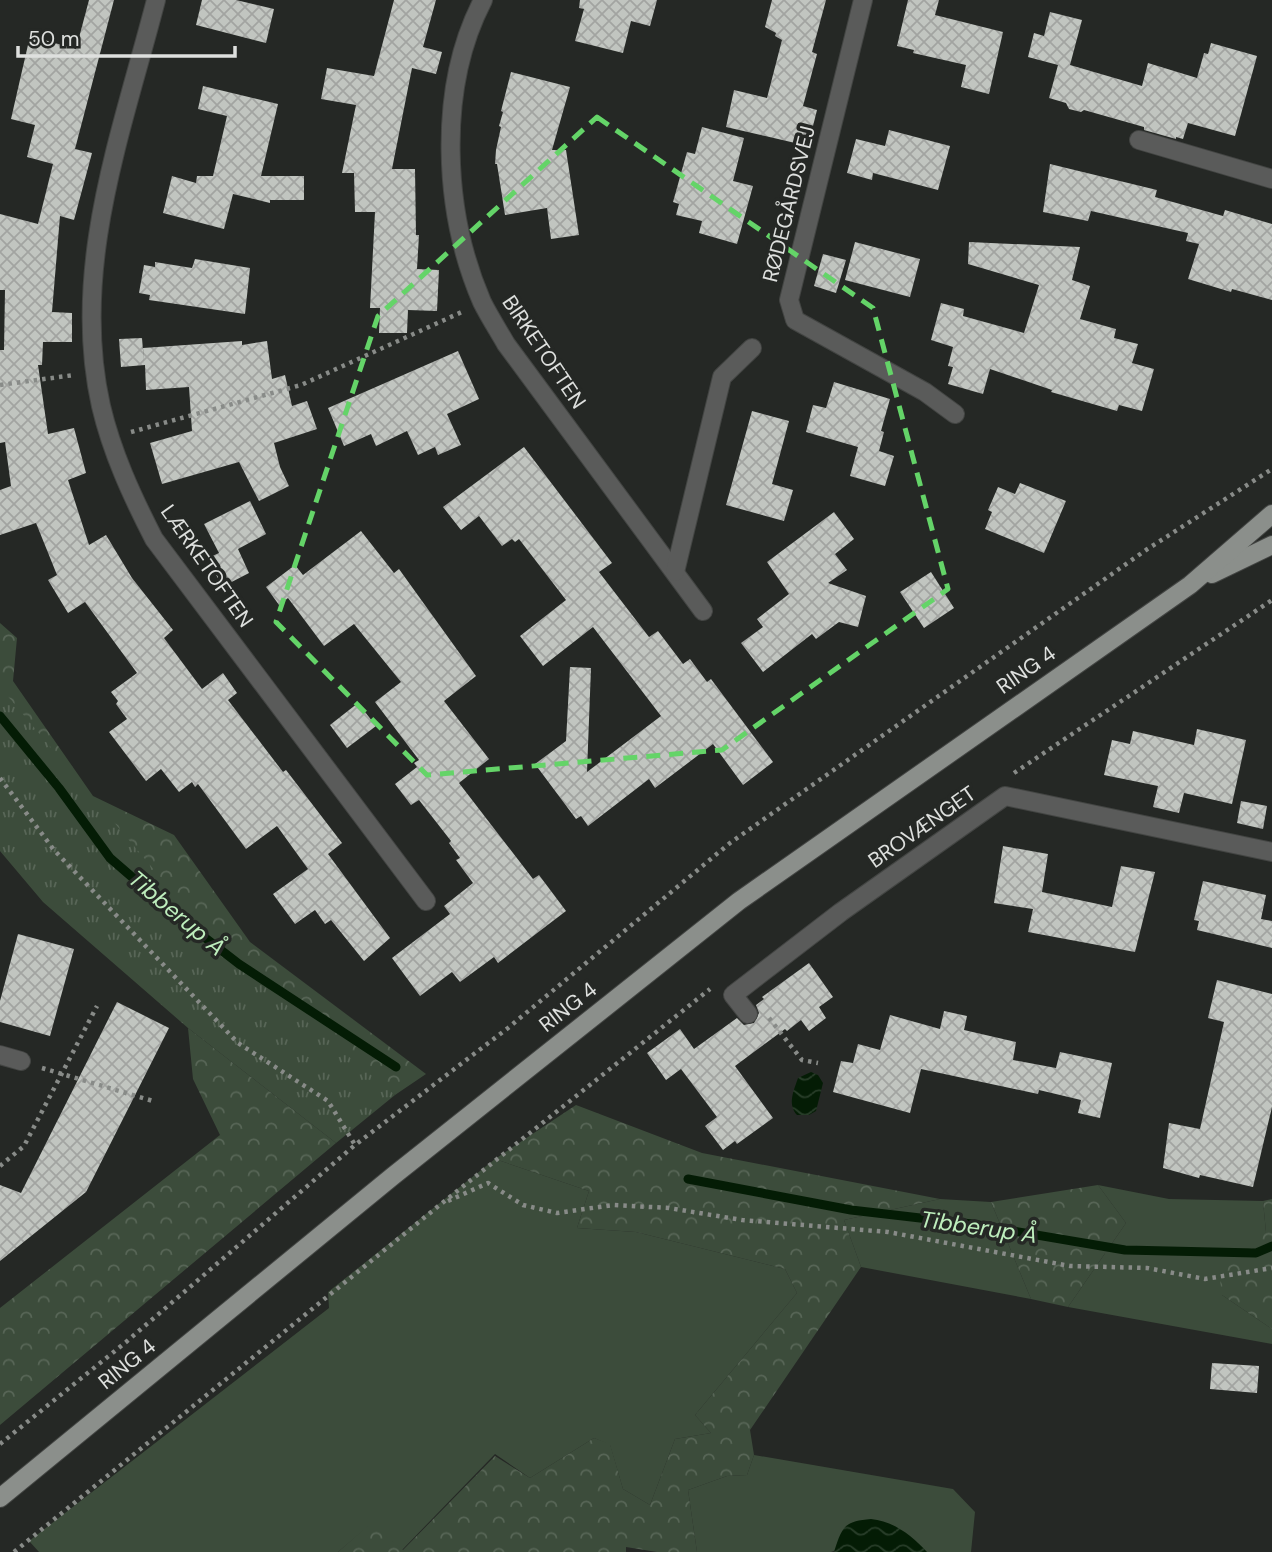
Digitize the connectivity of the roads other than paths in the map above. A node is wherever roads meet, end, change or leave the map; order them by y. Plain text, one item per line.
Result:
1 (156, 0) edge
2 (483, 0) edge
3 (863, 0) edge
4 (1139, 139) dead end
5 (1272, 179) edge
6 (752, 348) dead end
7 (955, 414) dead end
8 (1272, 514) edge
9 (1272, 545) edge
10 (674, 572) junction
11 (1190, 585) junction
12 (703, 611) dead end
13 (1272, 852) edge
14 (426, 901) dead end
15 (748, 1014) road end
16 (0, 1055) edge
17 (21, 1061) road end
18 (0, 1498) edge

1 - 14 street, LÆRKETOFTEN
2 - 10 street, BIRKETOFTEN
3 - 7 street, RØDEGÅRDSVEJ
4 - 5 street
6 - 10 street
8 - 11 main road, RING 4
9 - 11 main road, RING 4
10 - 12 street, BIRKETOFTEN
11 - 18 main road, RING 4
13 - 15 street, BROVÆNGET
16 - 17 street

